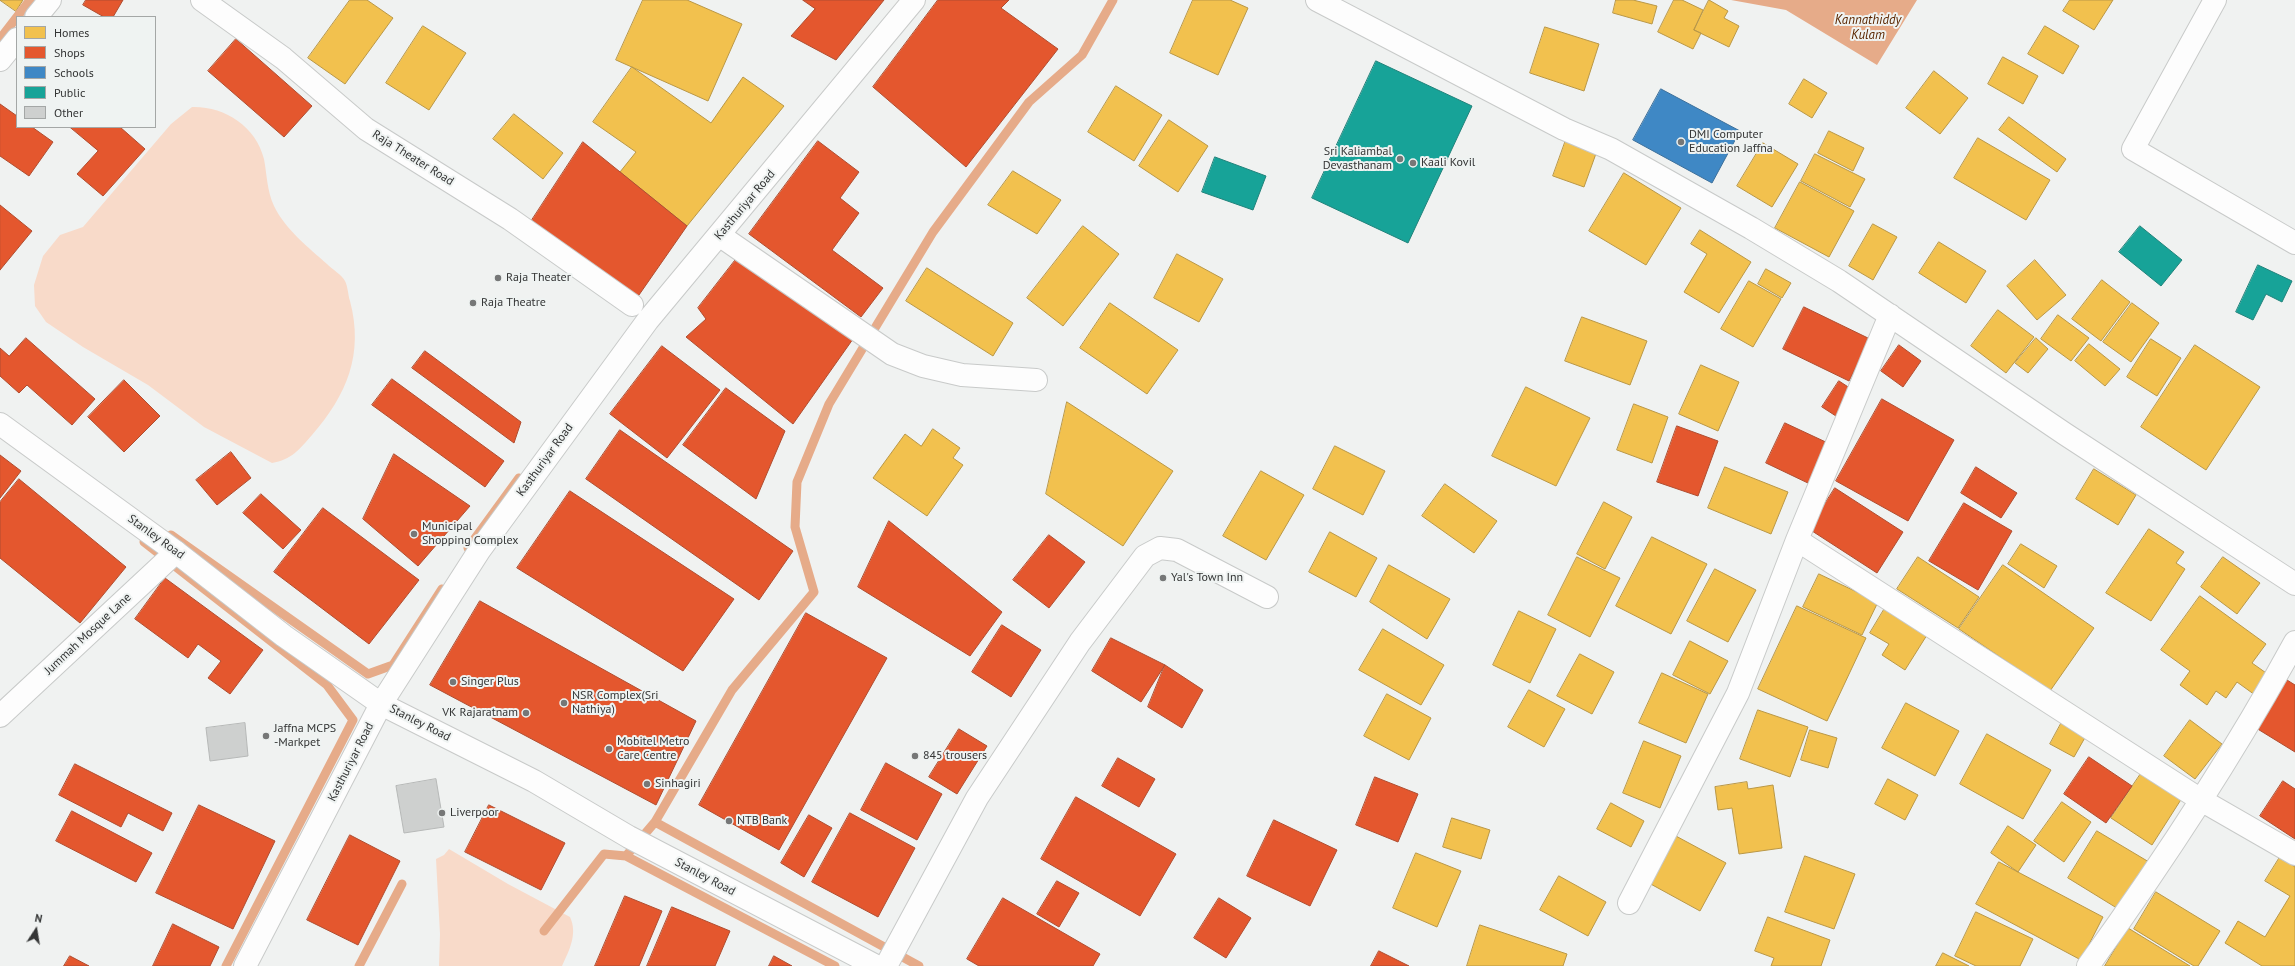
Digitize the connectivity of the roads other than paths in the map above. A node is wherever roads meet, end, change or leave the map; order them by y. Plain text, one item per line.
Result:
1 (50, 0) edge
2 (202, 0) edge
3 (914, 0) edge
4 (1317, 0) edge
5 (2215, 0) edge
6 (37, 16) edge
7 (16, 40) edge
8 (0, 60) edge
9 (719, 235) junction
10 (2295, 243) edge
11 (632, 305) dead end
12 (1890, 315) junction
13 (1036, 380) dead end
14 (0, 424) edge
15 (1797, 540) junction
16 (176, 552) junction
17 (2295, 584) edge
18 (1267, 597) dead end
19 (2295, 642) edge
20 (381, 704) junction
21 (0, 716) edge
22 (2201, 800) junction
23 (2295, 854) edge
24 (1629, 903) dead end
25 (245, 966) edge
26 (876, 966) edge
27 (886, 966) edge
28 (2088, 966) edge

1 - 6 street
2 - 11 street, Raja Theater Road
3 - 9 street, Kasthuriyar Road
4 - 12 street
5 - 10 street
7 - 8 street
9 - 13 street
9 - 20 street, Kasthuriyar Road
12 - 15 street
12 - 17 street
14 - 16 street, Stanley Road
15 - 22 street
15 - 24 street
16 - 20 street, Stanley Road
16 - 21 street, Jummah Mosque Lane
18 - 27 street
19 - 22 street
20 - 25 street, Kasthuriyar Road
20 - 26 street, Stanley Road
22 - 23 street
22 - 28 street

